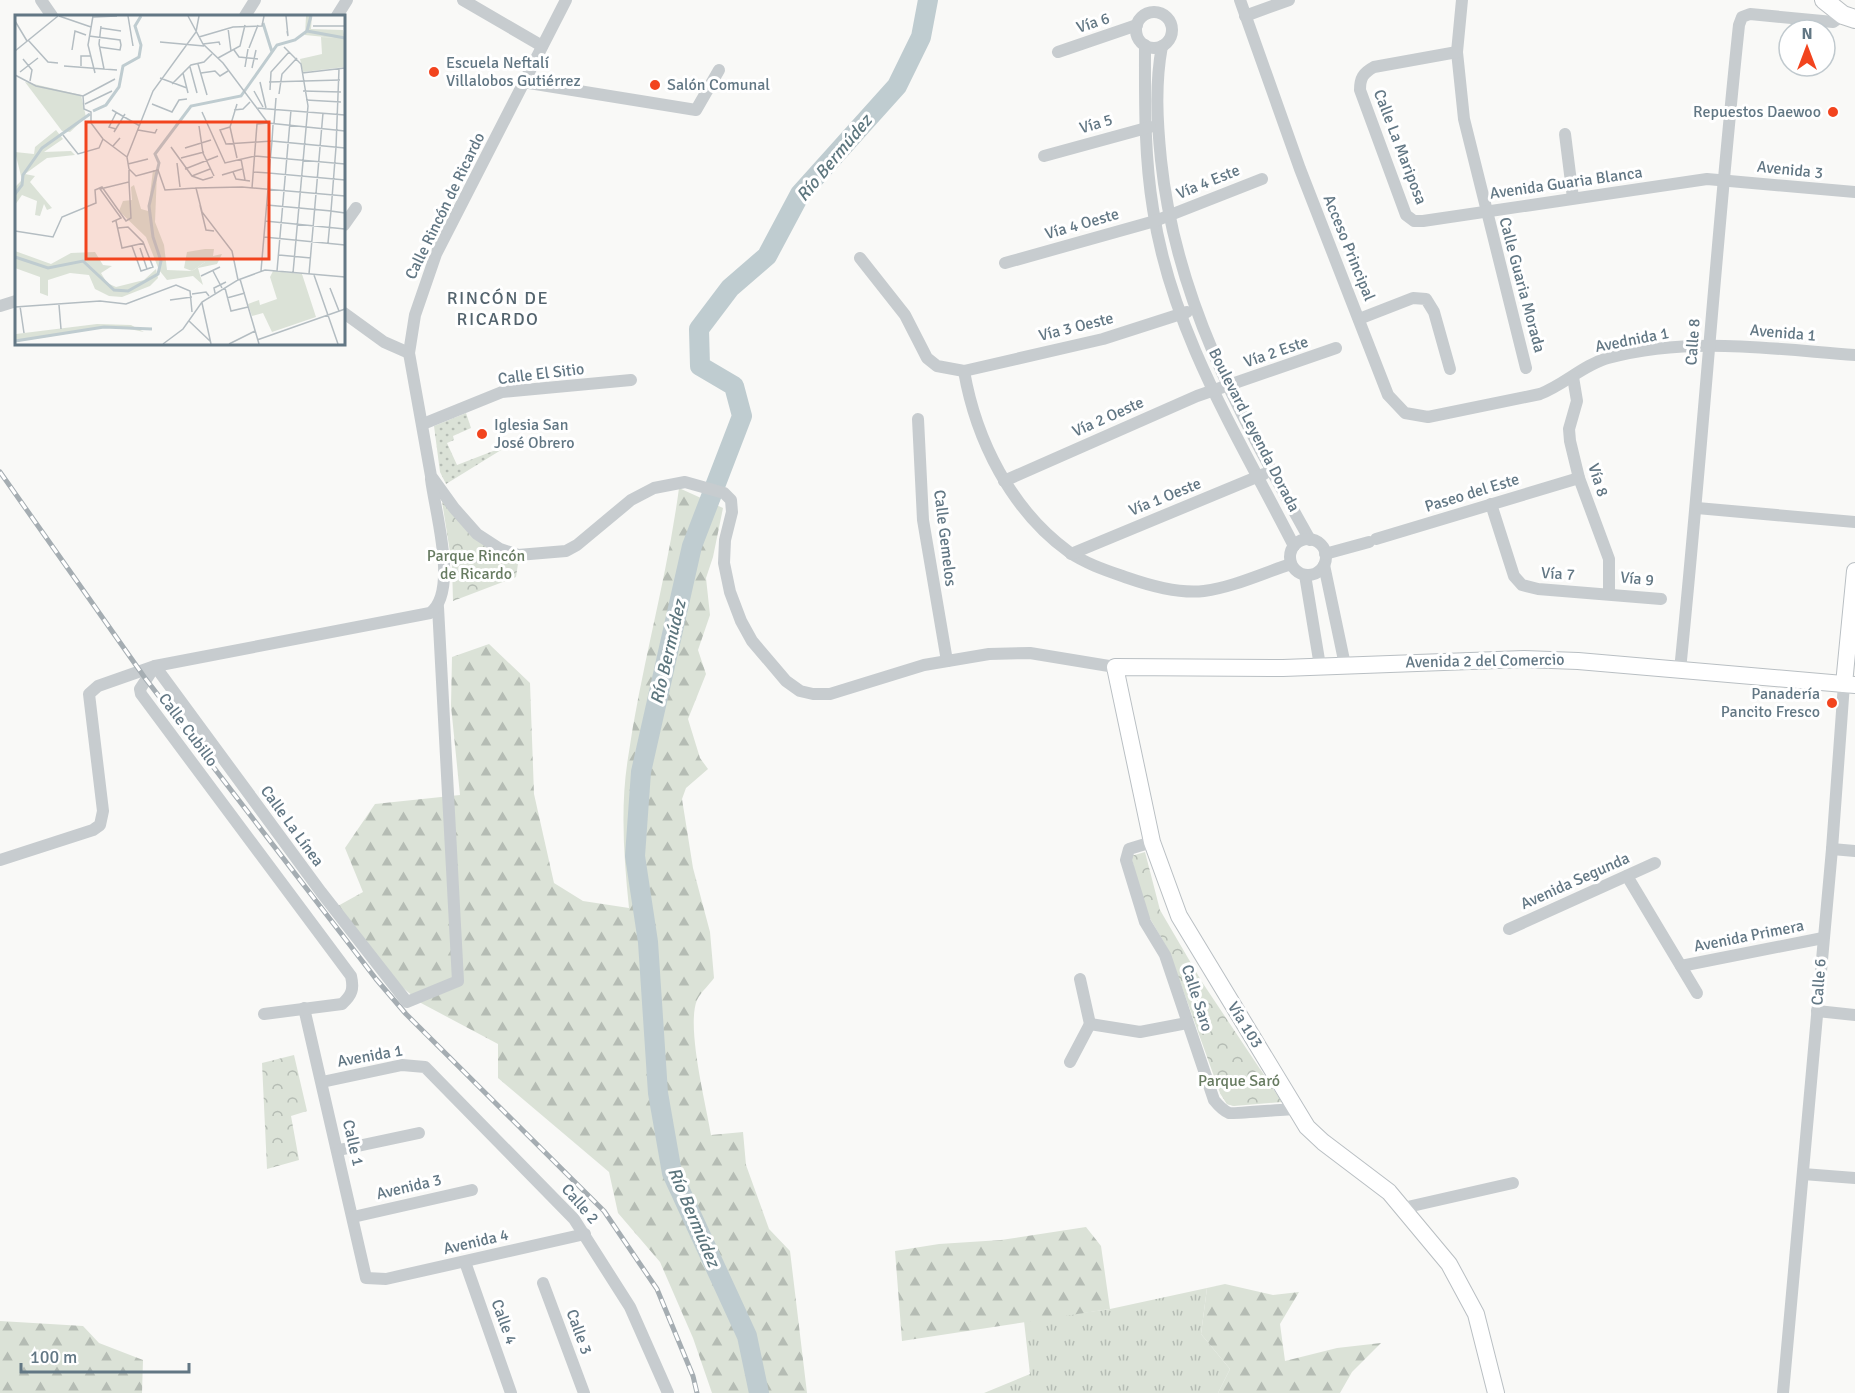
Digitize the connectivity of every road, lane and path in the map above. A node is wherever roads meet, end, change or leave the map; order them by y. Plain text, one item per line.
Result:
1 (41, 0) edge
2 (255, 0) edge
3 (347, 0) edge
4 (463, 0) edge
5 (566, 0) edge
6 (1240, 0) edge
7 (1289, 0) edge
8 (1462, 0) edge
9 (1824, 0) edge
10 (51, 15) edge
11 (246, 15) edge
12 (338, 15) edge
13 (1245, 16) junction
14 (1849, 17) edge
15 (1137, 25) junction
16 (1145, 45) junction
17 (542, 46) junction
18 (1162, 46) junction
19 (1058, 52) dead end
20 (1457, 52) junction
21 (719, 70) dead end
22 (524, 82) junction
23 (1158, 127) junction
24 (1144, 128) junction
25 (1566, 134) dead end
26 (1044, 156) dead end
27 (1262, 179) dead end
28 (1722, 180) junction
29 (1855, 192) edge
30 (1573, 198) junction
31 (356, 208) dead end
32 (1486, 211) junction
33 (1167, 216) junction
34 (1155, 221) junction
35 (1414, 221) joint
36 (345, 224) edge
37 (860, 258) dead end
38 (1005, 263) dead end
39 (15, 301) edge
40 (0, 306) edge
41 (1194, 309) junction
42 (345, 314) edge
43 (1180, 314) junction
44 (1359, 319) junction
45 (1709, 344) junction
46 (1336, 348) dead end
47 (409, 353) junction
48 (1855, 355) edge
49 (1526, 368) dead end
50 (1450, 369) dead end
51 (964, 370) junction
52 (1573, 377) junction
53 (631, 380) dead end
54 (1227, 386) junction
55 (1212, 391) junction
56 (1498, 402) joint
57 (918, 419) dead end
58 (423, 424) junction
59 (1272, 471) junction
60 (431, 476) junction
61 (1259, 477) junction
62 (1579, 478) junction
63 (1004, 481) junction
64 (1491, 504) junction
65 (1697, 508) junction
66 (1855, 522) edge
67 (1310, 540) junction
68 (1294, 546) junction
69 (1071, 554) junction
70 (1325, 560) junction
71 (1291, 564) junction
72 (1855, 571) edge
73 (1305, 575) junction
74 (1609, 593) junction
75 (1661, 599) dead end
76 (438, 607) junction
77 (947, 661) junction
78 (1345, 665) junction
79 (155, 666) junction
80 (1320, 666) junction
81 (1115, 667) junction
82 (1680, 670) junction
83 (1849, 684) edge
84 (1152, 842) junction
85 (1832, 849) junction
86 (1855, 851) edge
87 (0, 860) edge
88 (1655, 863) dead end
89 (1627, 876) junction
90 (1509, 929) dead end
91 (1823, 938) junction
92 (1682, 966) junction
93 (1080, 979) dead end
94 (1696, 993) dead end
95 (304, 1008) junction
96 (1817, 1011) junction
97 (264, 1014) dead end
98 (1855, 1015) edge
99 (1187, 1023) junction
100 (1090, 1024) junction
101 (1070, 1062) dead end
102 (425, 1067) joint
103 (322, 1082) junction
104 (1296, 1108) junction
105 (419, 1133) dead end
106 (339, 1150) junction
107 (1803, 1174) junction
108 (1855, 1178) edge
109 (1513, 1183) dead end
110 (472, 1190) dead end
111 (1403, 1208) junction
112 (353, 1217) junction
113 (585, 1234) junction
114 (465, 1262) junction
115 (374, 1280) joint
116 (543, 1283) dead end
117 (511, 1393) edge
118 (584, 1393) edge
119 (668, 1393) edge
120 (1496, 1393) edge
121 (1783, 1393) edge

1 - 10 street
2 - 11 street
3 - 12 street
4 - 17 street
5 - 17 street, Calle Rincón de Ricardo
6 - 13 street, Acceso Principal
7 - 13 street
8 - 20 street, Calle Guaria Morada
9 - 14 main road
13 - 44 street, Acceso Principal
14 - 28 street, Calle 8
15 - 16 street, Boulevard Leyenda Dorada
15 - 18 street, Boulevard Leyenda Dorada
15 - 19 street, Vía 6
16 - 18 street
16 - 24 street, Boulevard Leyenda Dorada
17 - 22 street, Calle Rincón de Ricardo
18 - 23 street, Boulevard Leyenda Dorada
20 - 32 street, Calle Guaria Morada
20 - 35 street, Calle La Mariposa
21 - 22 street
22 - 47 street, Calle Rincón de Ricardo
23 - 24 street, Vía 5
23 - 33 street, Boulevard Leyenda Dorada
24 - 26 street, Vía 5
24 - 34 street, Boulevard Leyenda Dorada
25 - 30 street
27 - 33 street, Vía 4 Este
28 - 29 street, Avenida 3
28 - 30 street, Avenida Guaria Blanca
28 - 45 street, Calle 8
30 - 32 street, Avenida Guaria Blanca
31 - 36 street
32 - 35 street, Avenida Guaria Blanca
32 - 49 street, Calle Guaria Morada
33 - 34 street, Vía 4 Oeste
33 - 41 street, Boulevard Leyenda Dorada
34 - 38 street, Vía 4 Oeste
34 - 43 street, Boulevard Leyenda Dorada
37 - 51 street
39 - 40 street
41 - 43 street, Vía 3 Oeste
41 - 54 street, Boulevard Leyenda Dorada
42 - 47 street
43 - 51 street, Vía 3 Oeste
43 - 55 street, Boulevard Leyenda Dorada
44 - 50 street
44 - 56 street, Acceso Principal
45 - 48 street, Avenida 1
45 - 52 street, Avednida 1
45 - 65 street, Calle 8
46 - 54 street, Vía 2 Este
47 - 58 street, Calle Rincón de Ricardo
51 - 63 street
52 - 56 street, Avednida 1
52 - 62 street, Vía 8
53 - 58 street, Calle El Sitio
54 - 55 street, Vía 2 Oeste
54 - 59 street, Boulevard Leyenda Dorada
55 - 61 street, Boulevard Leyenda Dorada
55 - 63 street, Vía 2 Oeste
57 - 77 street, Calle Gemelos
58 - 60 street, Calle Rincón de Ricardo
59 - 61 street, Vía 1 Oeste
59 - 67 street, Boulevard Leyenda Dorada
60 - 76 street
60 - 77 street, Calle Rincón de Ricardo
61 - 68 street, Boulevard Leyenda Dorada
61 - 69 street, Vía 1 Oeste
62 - 64 street, Paseo del Este
62 - 74 street, Vía 8
63 - 69 street
64 - 70 street, Paseo del Este
64 - 74 street, Vía 7
65 - 66 street
65 - 82 street, Calle 8
67 - 68 street
67 - 70 street
68 - 71 street
69 - 71 street
70 - 73 street
70 - 78 street
71 - 73 street
72 - 83 main road, Calle 6
73 - 80 street
74 - 75 street, Vía 9
76 - 79 street
76 - 79 street, Calle La Línea
77 - 81 street, Calle Rincón de Ricardo
78 - 80 main road, Avenida 2 del Comercio
78 - 82 main road, Avenida 2 del Comercio
79 - 87 street
79 - 95 street, Calle Cubillo
80 - 81 main road, Avenida 2 del Comercio
81 - 84 main road, Vía 103
82 - 83 main road, Avenida 2 del Comercio
83 - 85 street, Calle 6
84 - 99 street, Calle Saro
84 - 104 main road, Vía 103
85 - 86 street
85 - 91 street, Calle 6
88 - 89 street, Avenida Segunda
89 - 90 street, Avenida Segunda
89 - 92 street
91 - 92 street, Avenida Primera
91 - 96 street, Calle 6
92 - 94 street
93 - 100 street
95 - 97 street, Calle Cubillo
95 - 103 street, Calle 1
96 - 98 street
96 - 107 street, Calle 6
99 - 100 street
99 - 104 street, Calle Saro
100 - 101 street
102 - 103 street, Avenida 1
102 - 113 street, Calle 2
103 - 106 street, Calle 1
104 - 111 main road, Vía 103
105 - 106 street
106 - 112 street, Calle 1
107 - 108 street
107 - 121 street, Calle 6
109 - 111 street
110 - 112 street, Avenida 3
111 - 120 main road, Vía 103
112 - 115 street, Calle 1
113 - 114 street, Avenida 4
113 - 119 street, Calle 2
114 - 115 street, Avenida 4
114 - 117 street, Calle 4
116 - 118 street, Calle 3

